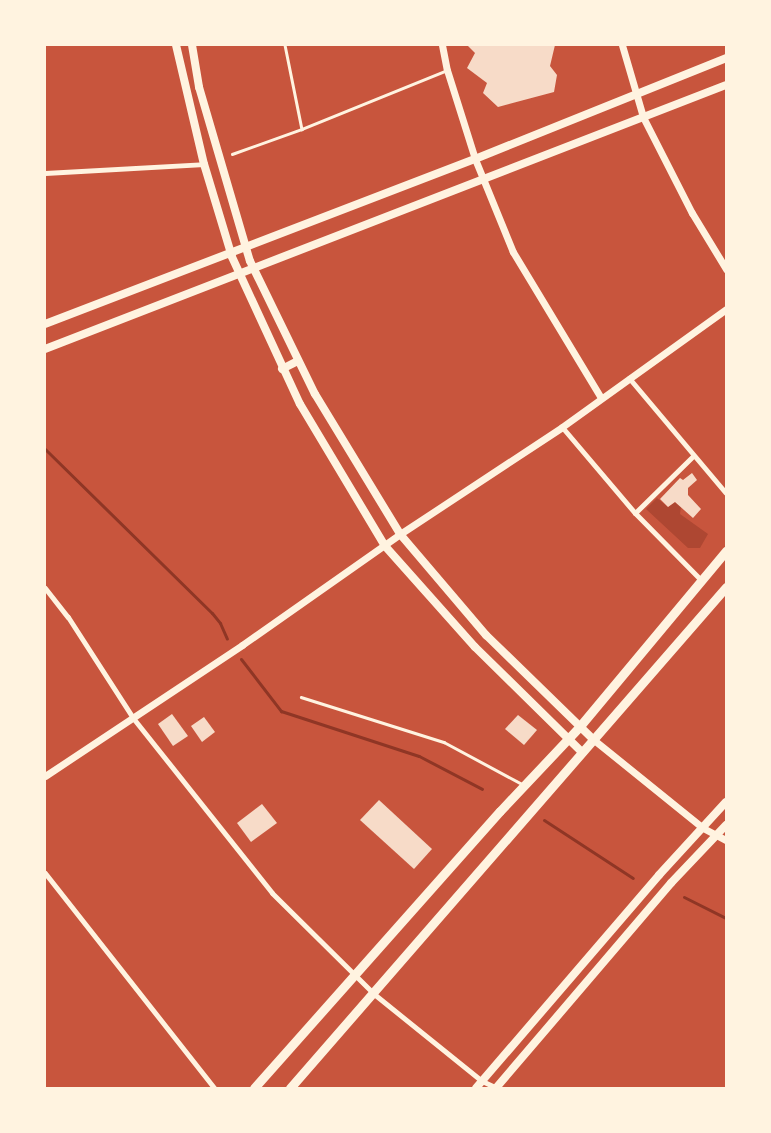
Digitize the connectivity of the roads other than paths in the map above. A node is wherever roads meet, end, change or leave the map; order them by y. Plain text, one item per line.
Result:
1 (176, 45) edge
2 (192, 45) edge
3 (286, 45) edge
4 (442, 45) edge
5 (622, 45) edge
6 (726, 58) edge
7 (447, 70) junction
8 (726, 86) edge
9 (199, 87) junction
10 (186, 91) junction
11 (636, 95) junction
12 (643, 117) junction
13 (302, 129) junction
14 (232, 154) dead end
15 (475, 159) junction
16 (204, 164) junction
17 (45, 173) edge
18 (483, 180) junction
19 (245, 247) junction
20 (230, 253) junction
21 (726, 269) edge
22 (254, 270) junction
23 (238, 276) junction
24 (726, 309) edge
25 (45, 324) edge
26 (45, 349) edge
27 (298, 362) junction
28 (282, 368) junction
29 (629, 378) junction
30 (601, 398) junction
31 (562, 427) junction
32 (693, 456) junction
33 (726, 494) edge
34 (635, 513) junction
35 (400, 534) junction
36 (385, 546) junction
37 (726, 551) edge
38 (701, 580) junction
39 (726, 587) edge
40 (45, 588) edge
41 (301, 697) dead end
42 (134, 718) junction
43 (580, 726) junction
44 (567, 739) junction
45 (594, 740) junction
46 (582, 753) junction
47 (45, 776) edge
48 (524, 788) junction
49 (726, 802) edge
50 (726, 825) edge
51 (703, 828) junction
52 (718, 834) junction
53 (726, 840) edge
54 (45, 873) edge
55 (354, 975) junction
56 (374, 994) junction
57 (482, 1081) junction
58 (214, 1088) edge
59 (254, 1088) edge
60 (290, 1088) edge
61 (476, 1088) edge
62 (497, 1088) edge

1 - 10 main road
2 - 9 main road
3 - 13 lane
4 - 7 street
5 - 11 street
6 - 11 main road
7 - 13 lane
7 - 15 street
8 - 12 main road
9 - 10 main road
9 - 19 main road
10 - 16 main road
11 - 12 street
11 - 15 main road
12 - 18 main road
12 - 21 street
13 - 14 lane
15 - 18 street
15 - 19 main road
16 - 17 street
16 - 20 main road
18 - 22 main road
18 - 30 street
19 - 20 main road
19 - 22 main road
20 - 23 main road
20 - 25 main road
22 - 23 main road
22 - 27 main road
23 - 26 main road
23 - 28 main road
24 - 29 street
27 - 28 main road
27 - 35 main road
28 - 36 main road
29 - 30 street
29 - 32 street
30 - 31 street
31 - 34 street
31 - 35 street
32 - 33 street
32 - 34 street
34 - 38 street
35 - 36 street
35 - 43 main road
36 - 42 street
36 - 44 main road
37 - 38 main road
38 - 43 main road
39 - 45 main road
40 - 42 street
41 - 48 lane
42 - 47 street
42 - 55 street
43 - 44 main road
43 - 45 main road
44 - 46 main road
44 - 48 main road
45 - 46 main road
45 - 51 street
46 - 56 main road
48 - 55 main road
49 - 51 main road
50 - 52 main road
51 - 52 street
51 - 57 main road
52 - 53 street
52 - 62 main road
54 - 58 street
55 - 56 street
55 - 59 main road
56 - 57 street
56 - 60 main road
57 - 61 main road
57 - 62 street

